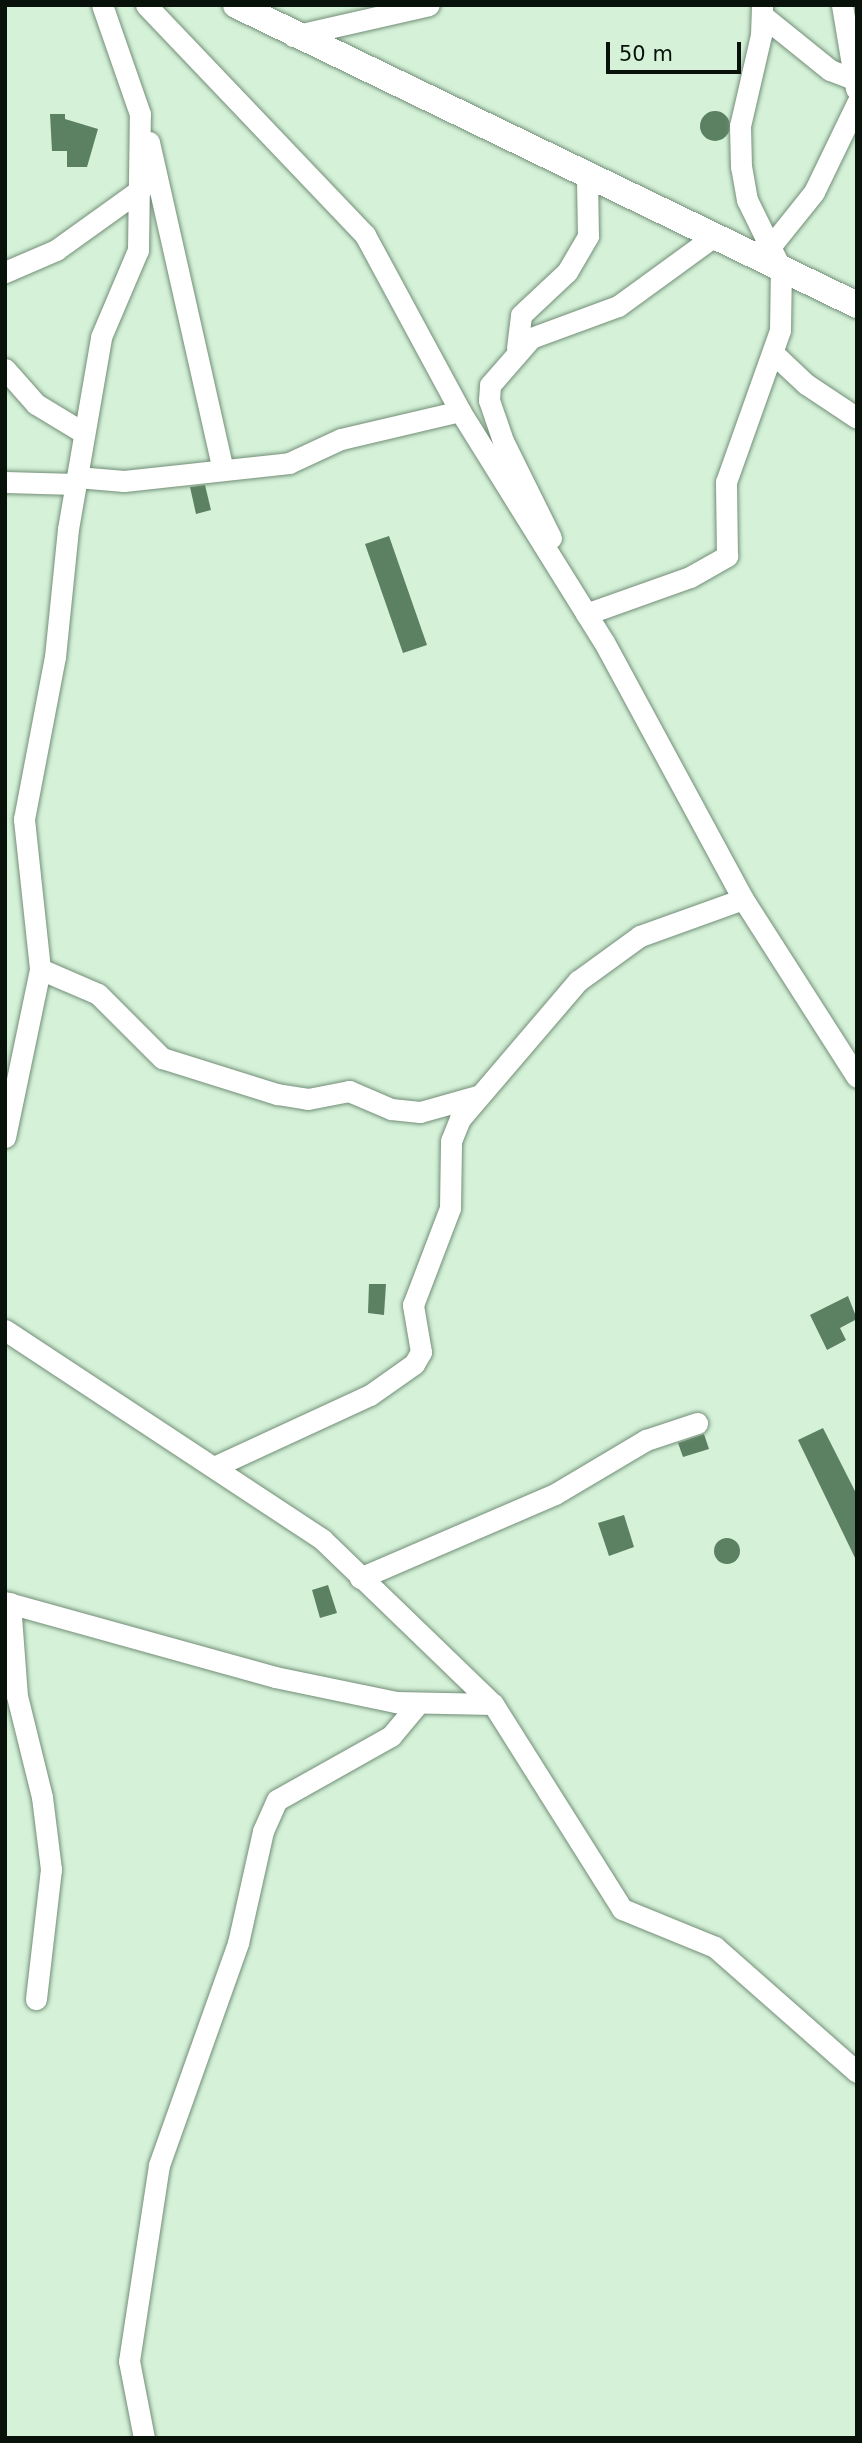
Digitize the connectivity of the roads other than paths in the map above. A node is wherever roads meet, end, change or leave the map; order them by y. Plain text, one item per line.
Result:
1 (102, 5) edge
2 (146, 5) edge
3 (236, 5) edge
4 (429, 5) edge
5 (842, 5) edge
6 (762, 11) edge
7 (293, 36) junction
8 (855, 85) edge
9 (857, 103) edge
10 (140, 114) junction
11 (587, 178) junction
12 (141, 189) junction
13 (713, 237) junction
14 (775, 258) junction
15 (5, 272) edge
16 (857, 305) edge
17 (517, 348) junction
18 (774, 354) junction
19 (5, 369) edge
20 (460, 411) junction
21 (857, 418) edge
22 (84, 433) junction
23 (222, 466) junction
24 (77, 480) junction
25 (5, 482) edge
26 (562, 570) junction
27 (586, 614) junction
28 (743, 899) junction
29 (40, 969) junction
30 (857, 1077) edge
31 (477, 1096) junction
32 (5, 1137) edge
33 (5, 1330) edge
34 (697, 1423) dead end
35 (216, 1466) junction
36 (360, 1578) junction
37 (8, 1602) edge
38 (416, 1704) junction
39 (493, 1704) junction
40 (36, 1999) dead end
41 (857, 2072) edge
42 (144, 2438) edge

1 - 10 street
2 - 20 street
3 - 7 street
4 - 7 street
5 - 8 street
6 - 8 street
6 - 14 street
7 - 11 street
9 - 14 street
10 - 12 street
10 - 23 street
11 - 13 street
11 - 17 street
12 - 15 street
12 - 22 street
13 - 14 street
13 - 17 street
14 - 16 street
14 - 18 street
17 - 26 street
18 - 21 street
18 - 27 street
19 - 22 street
20 - 23 street
20 - 26 street
22 - 24 street
23 - 24 street
24 - 25 street
24 - 29 street
26 - 27 street
27 - 28 street
28 - 30 street
28 - 31 street
29 - 31 street
29 - 32 street
31 - 35 street
33 - 35 street
34 - 36 street
35 - 36 street
36 - 39 street
37 - 38 street
37 - 40 street
38 - 39 street
38 - 42 street
39 - 41 street

